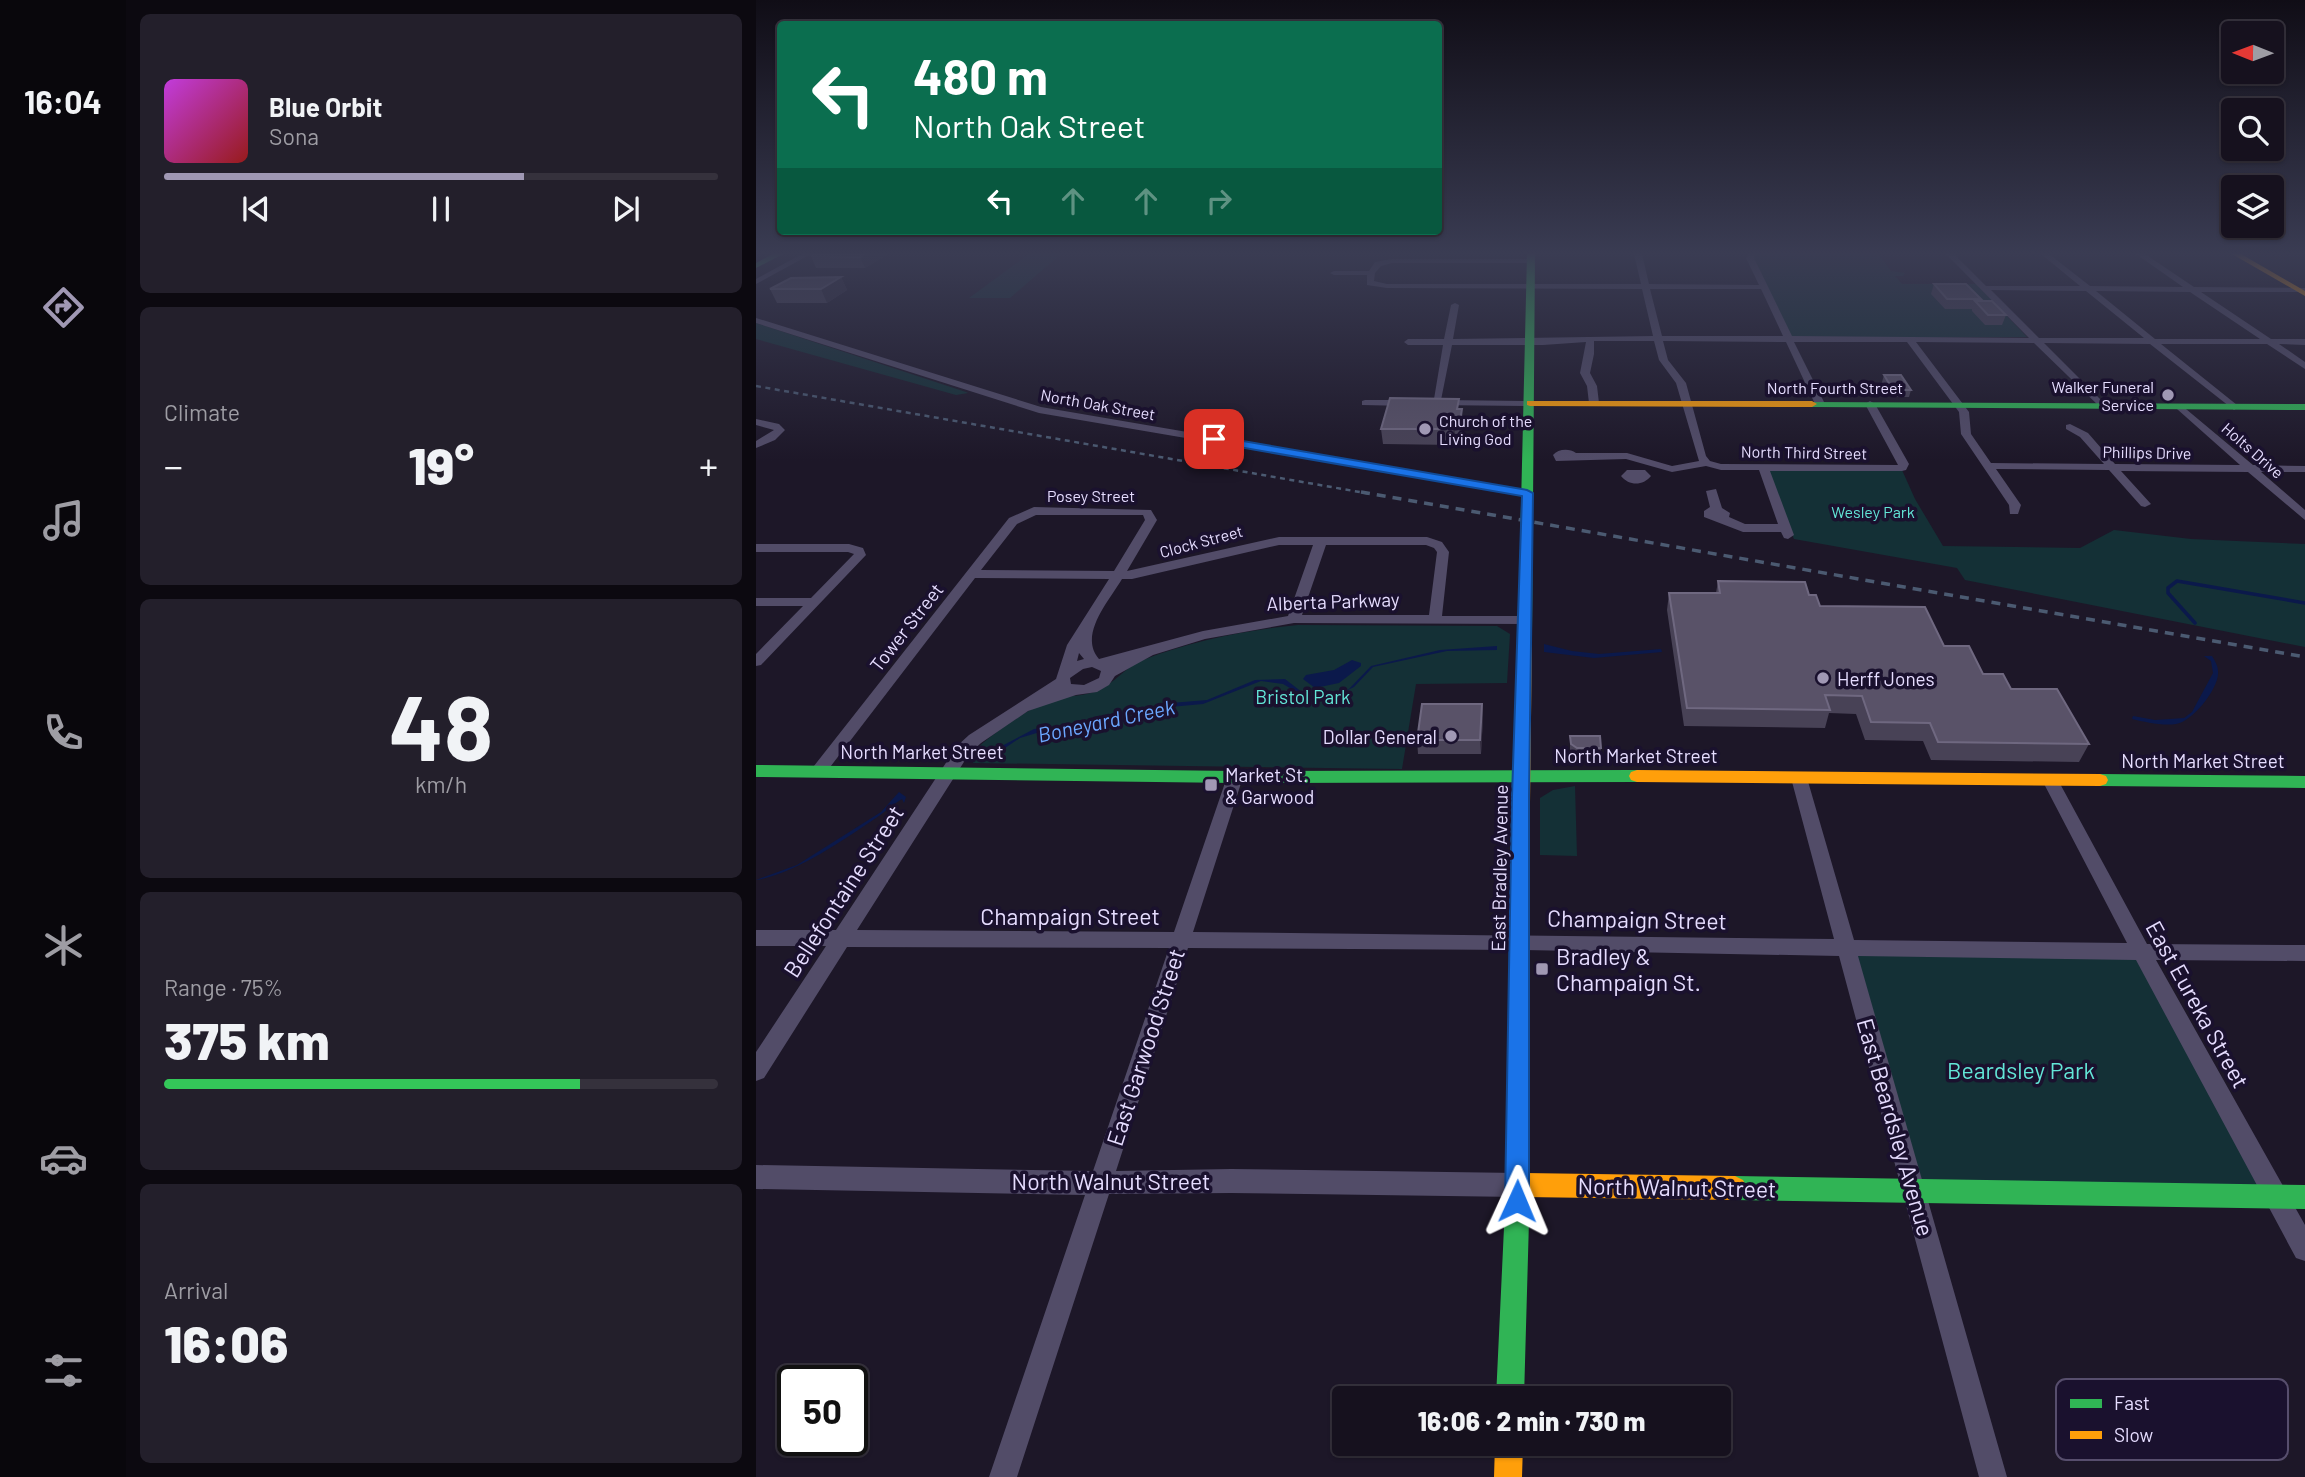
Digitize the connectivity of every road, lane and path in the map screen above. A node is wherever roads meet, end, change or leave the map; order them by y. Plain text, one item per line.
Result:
1 (765, 323) edge
2 (1451, 323) edge
3 (1531, 323) edge
4 (1654, 323) edge
5 (1779, 323) edge
6 (2019, 323) edge
7 (2130, 323) edge
8 (2242, 323) edge
9 (1658, 338) junction
10 (1590, 339) junction
11 (1787, 339) junction
12 (1909, 339) junction
13 (2036, 340) junction
14 (2153, 341) junction
15 (2269, 341) junction
16 (1408, 342) dead end
17 (1447, 342) junction
18 (1531, 342) junction
19 (2305, 342) edge
20 (2305, 366) edge
21 (1365, 403) dead end
22 (1436, 403) junction
23 (1530, 403) junction
24 (1594, 404) junction
25 (1687, 404) junction
26 (1820, 404) junction
27 (1870, 404) junction
28 (1958, 404) junction
29 (2102, 406) junction
30 (2180, 407) junction
31 (2234, 407) junction
32 (2305, 407) edge
33 (756, 422) edge
34 (2070, 427) dead end
35 (756, 445) edge
36 (1574, 456) dead end
37 (1706, 463) junction
38 (1654, 466) junction
39 (1989, 466) junction
40 (1763, 467) junction
41 (2113, 467) junction
42 (2250, 469) junction
43 (2305, 469) edge
44 (1641, 472) dead end
45 (1712, 491) dead end
46 (1527, 493) junction
47 (2145, 504) dead end
48 (1028, 512) joint
49 (2014, 512) dead end
50 (2305, 516) edge
51 (1321, 540) junction
52 (756, 548) edge
53 (972, 574) junction
54 (1119, 575) junction
55 (756, 602) edge
56 (814, 603) junction
57 (1294, 619) junction
58 (1435, 619) junction
59 (1523, 620) junction
60 (1084, 632) junction
61 (756, 662) edge
62 (1101, 666) junction
63 (1067, 682) junction
64 (756, 771) edge
65 (818, 771) junction
66 (949, 772) junction
67 (1521, 776) junction
68 (1235, 777) junction
69 (1799, 778) junction
70 (2050, 780) junction
71 (2305, 782) edge
72 (756, 938) edge
73 (842, 938) junction
74 (1180, 941) junction
75 (1520, 942) junction
76 (1845, 947) junction
77 (2141, 951) junction
78 (2305, 953) edge
79 (756, 1071) edge
80 (756, 1177) edge
81 (1101, 1182) junction
82 (1518, 1185) junction
83 (1913, 1190) junction
84 (2276, 1197) junction
85 (2305, 1197) edge
86 (2305, 1249) edge
87 (1510, 1386) edge
88 (1509, 1456) edge
89 (1003, 1477) edge
90 (1508, 1477) edge
91 (1993, 1477) edge

1 - 46 street, North Oak Street
2 - 17 street
3 - 18 main road, East Bradley Avenue
4 - 9 street
5 - 11 street
6 - 13 street
7 - 14 street
8 - 15 street
9 - 10 street
9 - 11 street
9 - 25 street
10 - 18 street
10 - 24 street
11 - 12 street
11 - 26 street
12 - 13 street
12 - 28 street
13 - 14 street
13 - 29 street
14 - 15 street
14 - 31 street
15 - 19 street
15 - 20 street
16 - 17 street
17 - 18 street
17 - 22 street
18 - 23 main road, East Bradley Avenue
21 - 22 street, North Fourth Street
22 - 23 street, North Fourth Street
23 - 24 main road, North Fourth Street
23 - 46 main road, East Bradley Avenue
24 - 25 main road, North Fourth Street
25 - 26 main road, North Fourth Street
25 - 37 street
26 - 27 main road, North Fourth Street
27 - 28 main road, North Fourth Street
27 - 40 street, North Third Street
28 - 29 main road, North Fourth Street
28 - 39 street
29 - 30 main road, North Fourth Street
30 - 31 main road, North Fourth Street
30 - 42 street, Holts Drive
31 - 32 main road, North Fourth Street
33 - 35 street
34 - 41 street
36 - 38 street, North Third Street
37 - 38 street, North Third Street
37 - 40 street, North Third Street
38 - 44 street
39 - 41 street, Phillips Drive
39 - 49 street
40 - 45 street
41 - 42 street, Phillips Drive
41 - 47 street
42 - 43 street, Phillips Drive
42 - 50 street, Holts Drive
46 - 59 main road, East Bradley Avenue
48 - 53 street, Tower Street
48 - 54 street, Posey Street
51 - 54 street, Clock Street
51 - 57 street
51 - 58 street, Clock Street
52 - 56 street
53 - 54 street, Clock Street
53 - 65 street, Tower Street
54 - 60 street
55 - 56 street
56 - 61 street
57 - 58 street, Alberta Parkway
57 - 62 street, Alberta Parkway
58 - 59 street, Alberta Parkway
59 - 67 main road, East Bradley Avenue
60 - 62 street
60 - 63 street
62 - 63 street
62 - 63 street
63 - 66 street
64 - 65 main road, North Market Street
65 - 66 main road, North Market Street
66 - 68 main road, North Market Street
66 - 73 street, Bellefontaine Street
67 - 68 main road, North Market Street
67 - 69 main road, North Market Street
67 - 75 main road, East Bradley Avenue
68 - 74 street, East Garwood Street
69 - 70 main road, North Market Street
69 - 76 street, East Beardsley Avenue
70 - 71 main road, North Market Street
70 - 77 street, East Eureka Street
72 - 73 street, Champaign Street
73 - 74 street, Champaign Street
73 - 79 street, Bellefontaine Street
74 - 75 street, Champaign Street
74 - 81 street, East Garwood Street
75 - 76 street, Champaign Street
75 - 82 main road, East Bradley Avenue
76 - 77 street, Champaign Street
76 - 83 street, East Beardsley Avenue
77 - 78 street, Champaign Street
77 - 84 street, East Eureka Street
80 - 81 street, North Walnut Street
81 - 82 street, North Walnut Street
81 - 89 street, East Garwood Street
82 - 83 main road, North Walnut Street
82 - 87 main road, East Bradley Avenue
83 - 84 main road, North Walnut Street
83 - 91 street, East Beardsley Avenue
84 - 85 main road, North Walnut Street
84 - 86 street, East Eureka Street
88 - 90 main road

